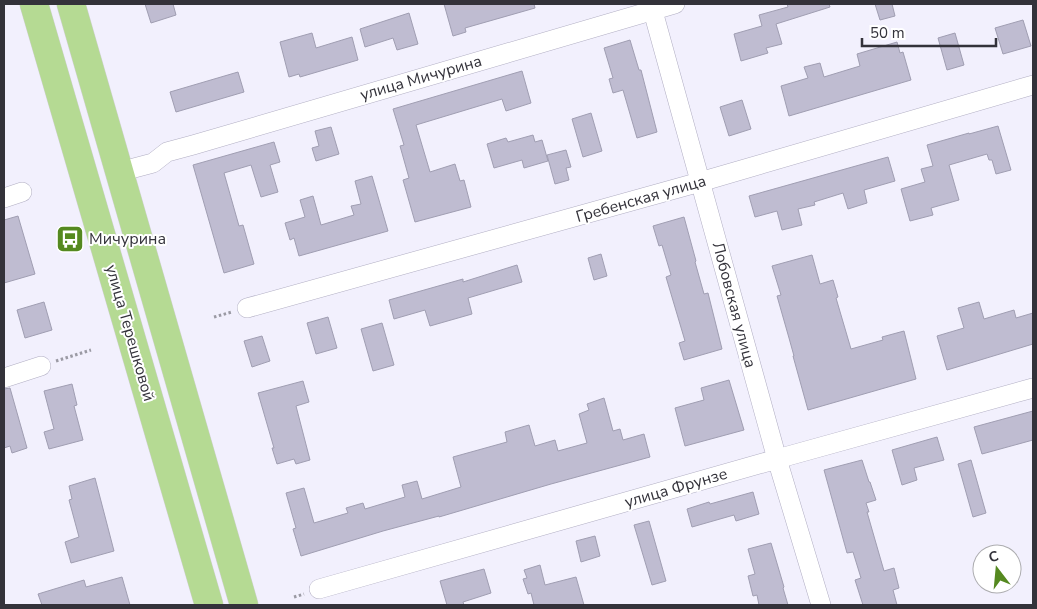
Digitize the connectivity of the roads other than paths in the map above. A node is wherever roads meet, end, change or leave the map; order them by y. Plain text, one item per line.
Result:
1 (34, 4) edge
2 (71, 4) edge
3 (675, 4) edge
4 (652, 7) edge
5 (1033, 85) edge
6 (119, 172) junction
7 (700, 182) junction
8 (22, 192) dead end
9 (4, 198) edge
10 (247, 308) dead end
11 (41, 366) road end
12 (4, 378) edge
13 (1033, 388) edge
14 (777, 459) junction
15 (319, 589) dead end
16 (208, 605) edge
17 (244, 605) edge
18 (821, 605) edge

1 - 16 main road, улица Терешковой
2 - 6 main road
3 - 4 street, улица Мичурина
4 - 6 street, улица Мичурина
4 - 7 street, Лобовская улица
5 - 7 street, Гребенская улица
6 - 17 main road
7 - 10 street, Гребенская улица
7 - 14 street, Лобовская улица
8 - 9 street
11 - 12 street
13 - 14 street, улица Фрунзе
14 - 15 street, улица Фрунзе
14 - 18 street, Лобовская улица

